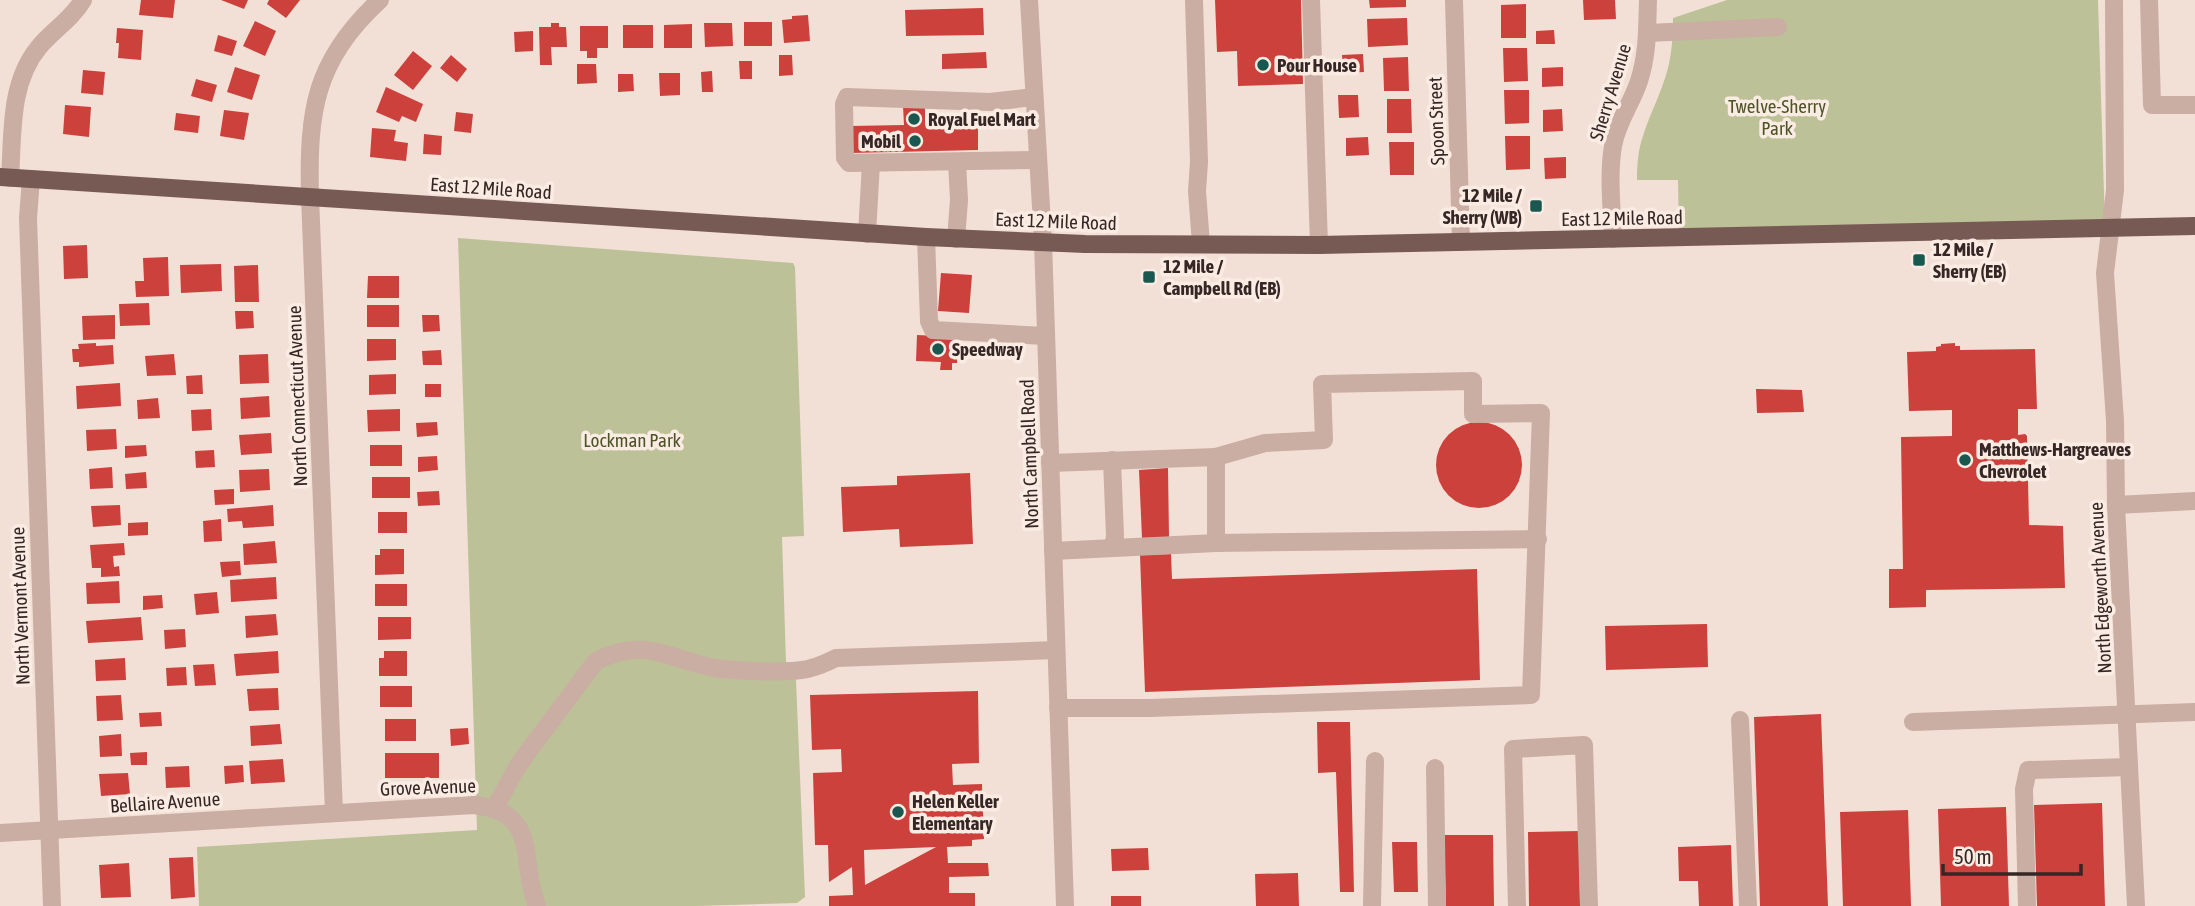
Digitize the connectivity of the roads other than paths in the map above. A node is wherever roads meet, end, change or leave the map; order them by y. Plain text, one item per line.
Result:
1 (83, 0) edge
2 (380, 0) edge
3 (1028, 0) edge
4 (1194, 0) edge
5 (1311, 0) edge
6 (1454, 0) edge
7 (1648, 0) edge
8 (2114, 0) edge
9 (2149, 0) edge
10 (1778, 27) dead end
11 (1648, 33) junction
12 (1034, 97) junction
13 (2195, 105) edge
14 (1038, 160) junction
15 (957, 162) junction
16 (871, 163) junction
17 (5, 177) edge
18 (31, 179) junction
19 (310, 197) junction
20 (2112, 226) junction
21 (2195, 226) edge
22 (867, 234) junction
23 (926, 237) junction
24 (956, 239) junction
25 (1613, 239) junction
26 (1043, 242) junction
27 (1461, 242) junction
28 (1201, 244) junction
29 (1320, 245) junction
30 (1046, 336) junction
31 (1216, 457) junction
32 (1112, 460) junction
33 (1050, 463) junction
34 (2195, 501) edge
35 (2116, 505) junction
36 (1538, 539) junction
37 (1216, 543) junction
38 (1113, 547) junction
39 (1053, 551) junction
40 (1056, 650) junction
41 (1058, 708) junction
42 (2195, 712) edge
43 (2126, 715) junction
44 (1741, 720) dead end
45 (1913, 722) dead end
46 (1375, 761) dead end
47 (2129, 767) junction
48 (1435, 768) dead end
49 (494, 809) junction
50 (334, 813) junction
51 (49, 830) junction
52 (0, 833) edge
53 (52, 906) edge
54 (537, 906) edge
55 (1065, 906) edge
56 (1372, 906) edge
57 (1437, 906) edge
58 (1517, 906) edge
59 (1590, 906) edge
60 (1748, 906) edge
61 (2027, 906) edge
62 (2136, 906) edge

1 - 17 street
2 - 19 street, North Connecticut Avenue
3 - 12 street, North Campbell Road
4 - 28 street
5 - 29 street
6 - 27 street, Spoon Street
7 - 11 street, Sherry Avenue
8 - 20 street, North Edgeworth Avenue
9 - 13 street
10 - 11 street
11 - 25 street, Sherry Avenue
12 - 14 street, North Campbell Road
12 - 16 street
14 - 15 street
14 - 26 street, North Campbell Road
15 - 16 street
15 - 24 street
16 - 22 street
17 - 18 main road, East 12 Mile Road
18 - 19 main road, East 12 Mile Road
18 - 51 street, North Vermont Avenue
19 - 22 main road, East 12 Mile Road
19 - 50 street, North Connecticut Avenue
20 - 21 main road, East 12 Mile Road
20 - 25 main road, East 12 Mile Road
20 - 35 street, North Edgeworth Avenue
22 - 23 main road, East 12 Mile Road
23 - 24 main road, East 12 Mile Road
23 - 30 street
24 - 26 main road, East 12 Mile Road
25 - 27 main road, East 12 Mile Road
26 - 28 main road, East 12 Mile Road
26 - 30 street, North Campbell Road
27 - 29 main road, East 12 Mile Road
28 - 29 main road, East 12 Mile Road
30 - 33 street, North Campbell Road
31 - 32 street
31 - 36 street
31 - 37 street
32 - 33 street
32 - 38 street
33 - 39 street, North Campbell Road
34 - 35 street
35 - 43 street, North Edgeworth Avenue
36 - 37 street
36 - 41 street
37 - 38 street
38 - 39 street
39 - 40 street, North Campbell Road
40 - 41 street, North Campbell Road
40 - 49 street
41 - 55 street, North Campbell Road
42 - 43 street
43 - 45 street
43 - 47 street, North Edgeworth Avenue
44 - 60 street
46 - 56 street
47 - 61 street
47 - 62 street, North Edgeworth Avenue
48 - 57 street
49 - 50 street, Grove Avenue
49 - 54 street, Grove Avenue
50 - 51 street, Bellaire Avenue
51 - 52 street, Bellaire Avenue
51 - 53 street, North Vermont Avenue
58 - 59 street

